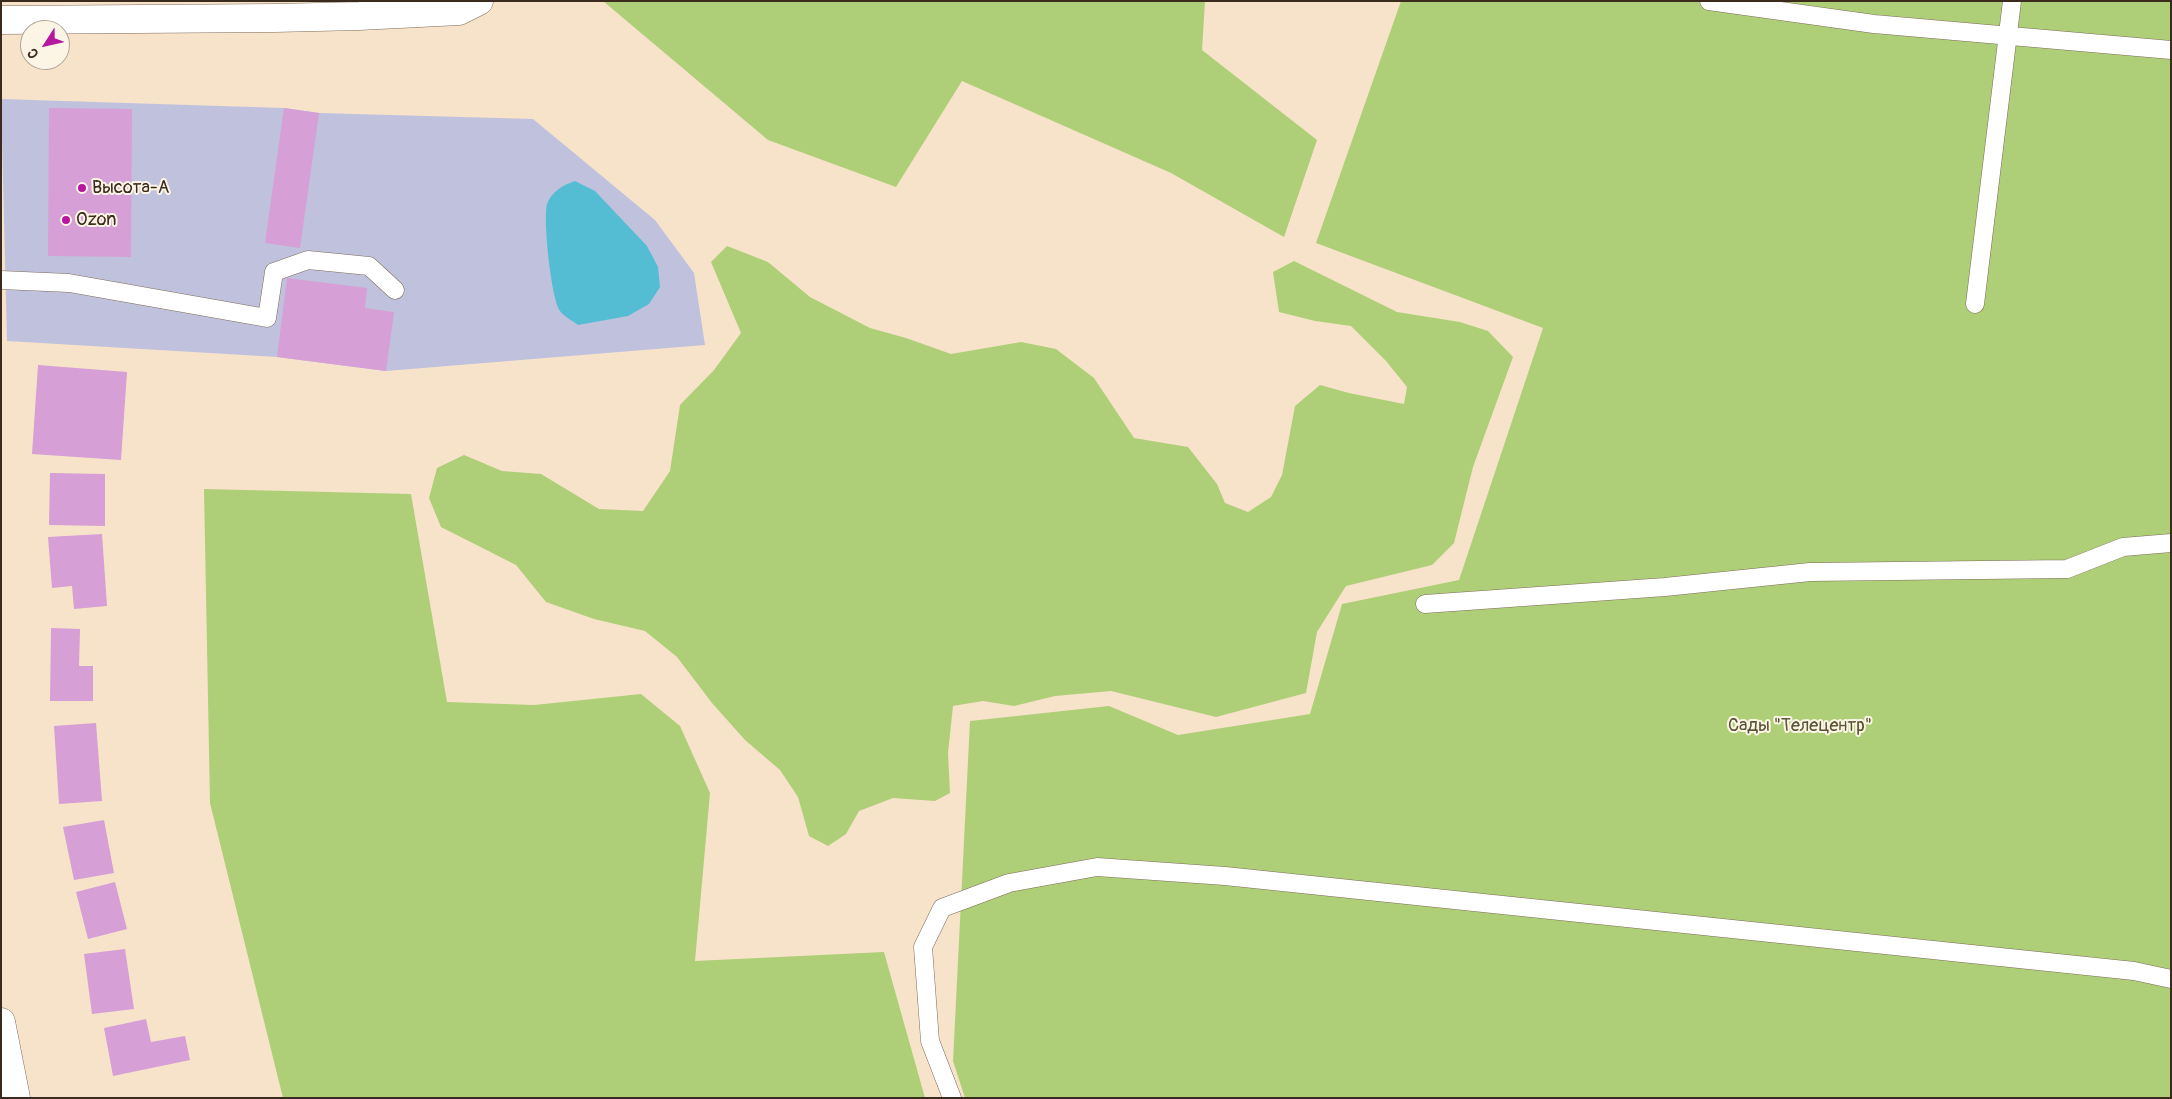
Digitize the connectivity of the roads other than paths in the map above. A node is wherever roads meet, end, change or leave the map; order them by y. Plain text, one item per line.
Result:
1 (479, 1) edge
2 (1709, 1) edge
3 (2012, 1) edge
4 (1, 20) edge
5 (2008, 37) junction
6 (2171, 50) edge
7 (1, 280) edge
8 (395, 290) dead end
9 (1975, 304) dead end
10 (2171, 543) edge
11 (1425, 604) dead end
12 (2171, 979) edge
13 (1, 1022) edge
14 (16, 1098) edge
15 (952, 1098) edge

1 - 4 street
2 - 5 lane
3 - 5 lane
5 - 6 lane
5 - 9 lane
7 - 8 lane
10 - 11 lane
12 - 15 lane
13 - 14 street

